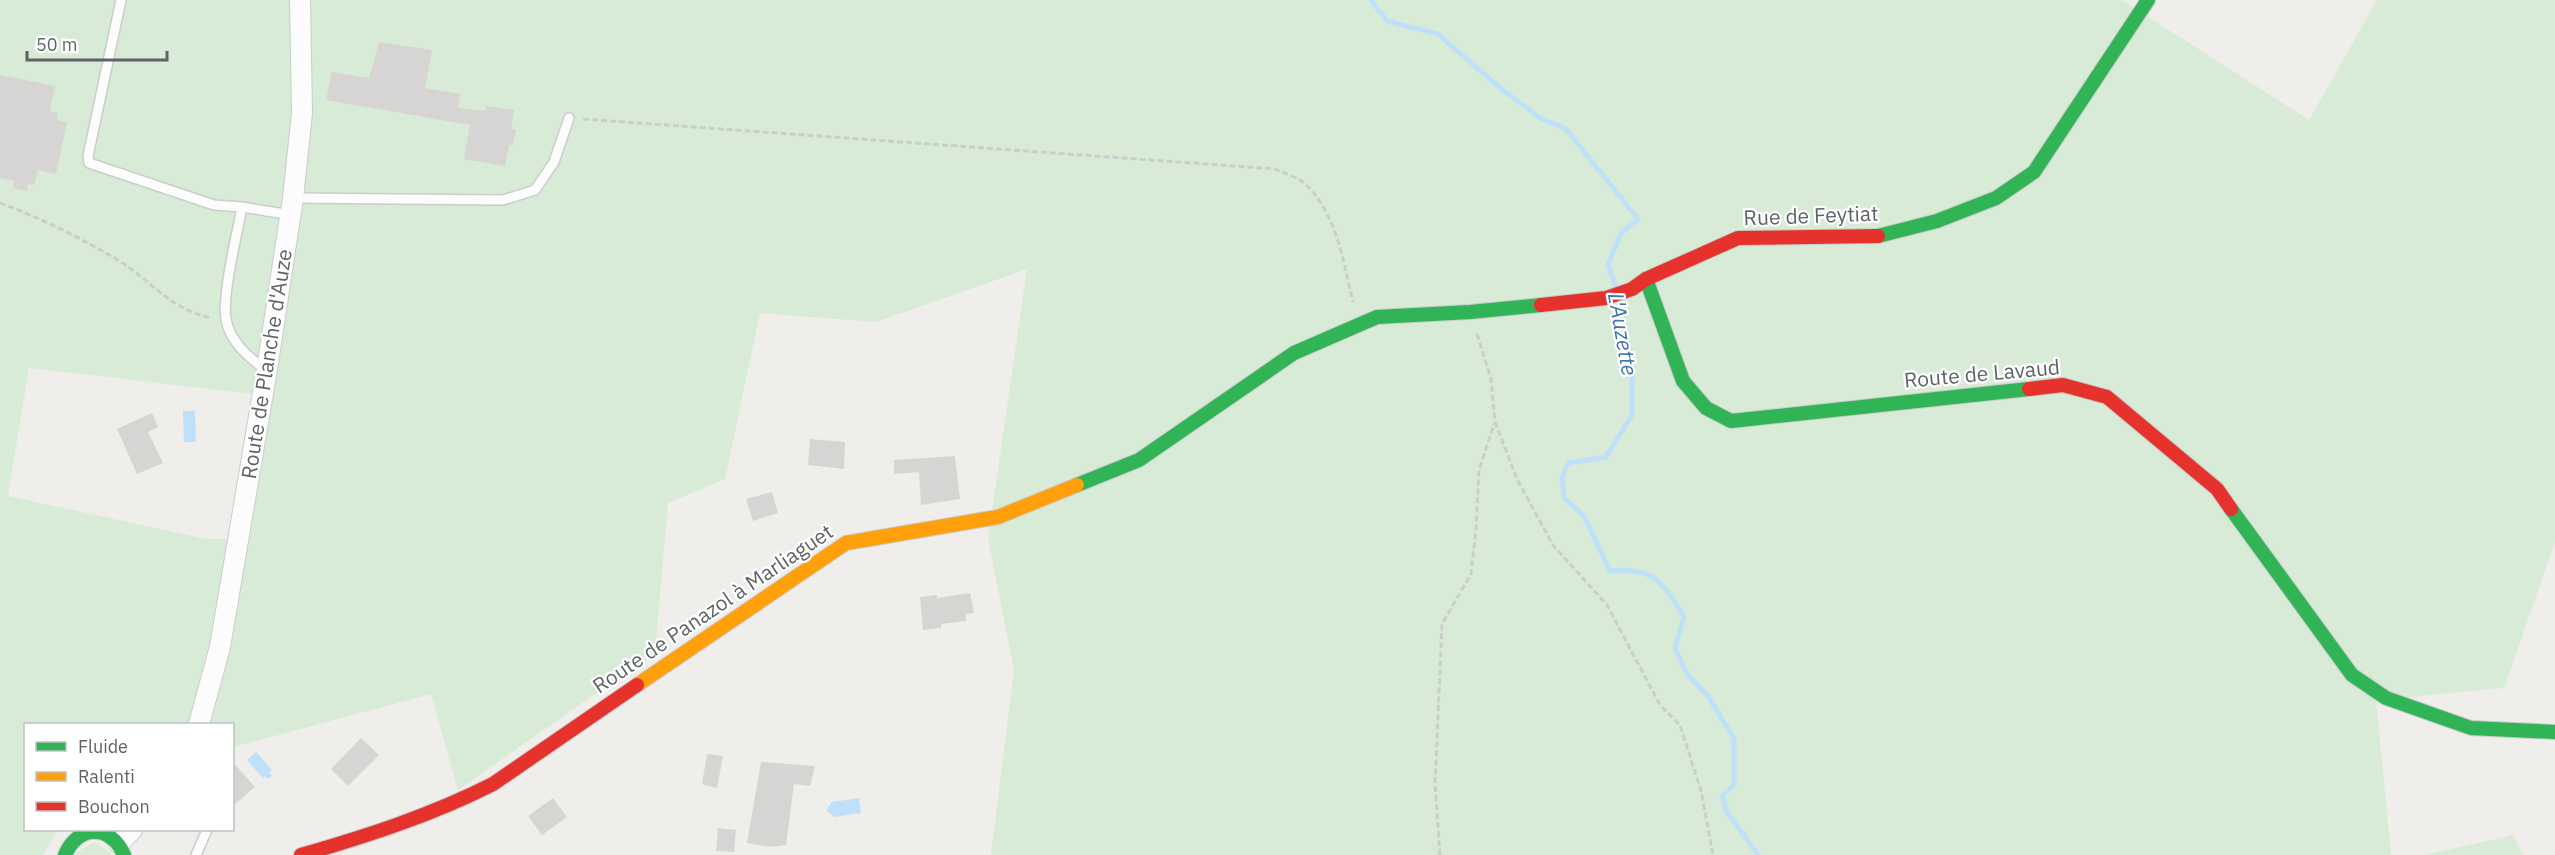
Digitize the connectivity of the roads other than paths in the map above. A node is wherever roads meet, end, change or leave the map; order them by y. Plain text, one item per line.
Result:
1 (121, 0) edge
2 (300, 0) edge
3 (2148, 0) edge
4 (569, 118) road end
5 (242, 207) junction
6 (292, 207) junction
7 (1646, 279) junction
8 (1632, 289) joint
9 (267, 369) junction
10 (199, 723) edge
11 (2555, 732) edge
12 (207, 831) edge
13 (125, 842) edge
14 (65, 855) edge
15 (196, 855) edge
16 (301, 855) edge

1 - 5 lane
2 - 6 street, Route de Planche d'Auze
3 - 7 street, Rue de Feytiat
4 - 6 lane
5 - 6 lane
5 - 9 lane
6 - 9 street, Route de Planche d'Auze
7 - 8 street, Rue de Feytiat
7 - 11 street, Route de Lavaud
8 - 16 street, Route de Panazol à Marliaguet
9 - 10 street, Route de Planche d'Auze
12 - 15 lane
13 - 14 street

